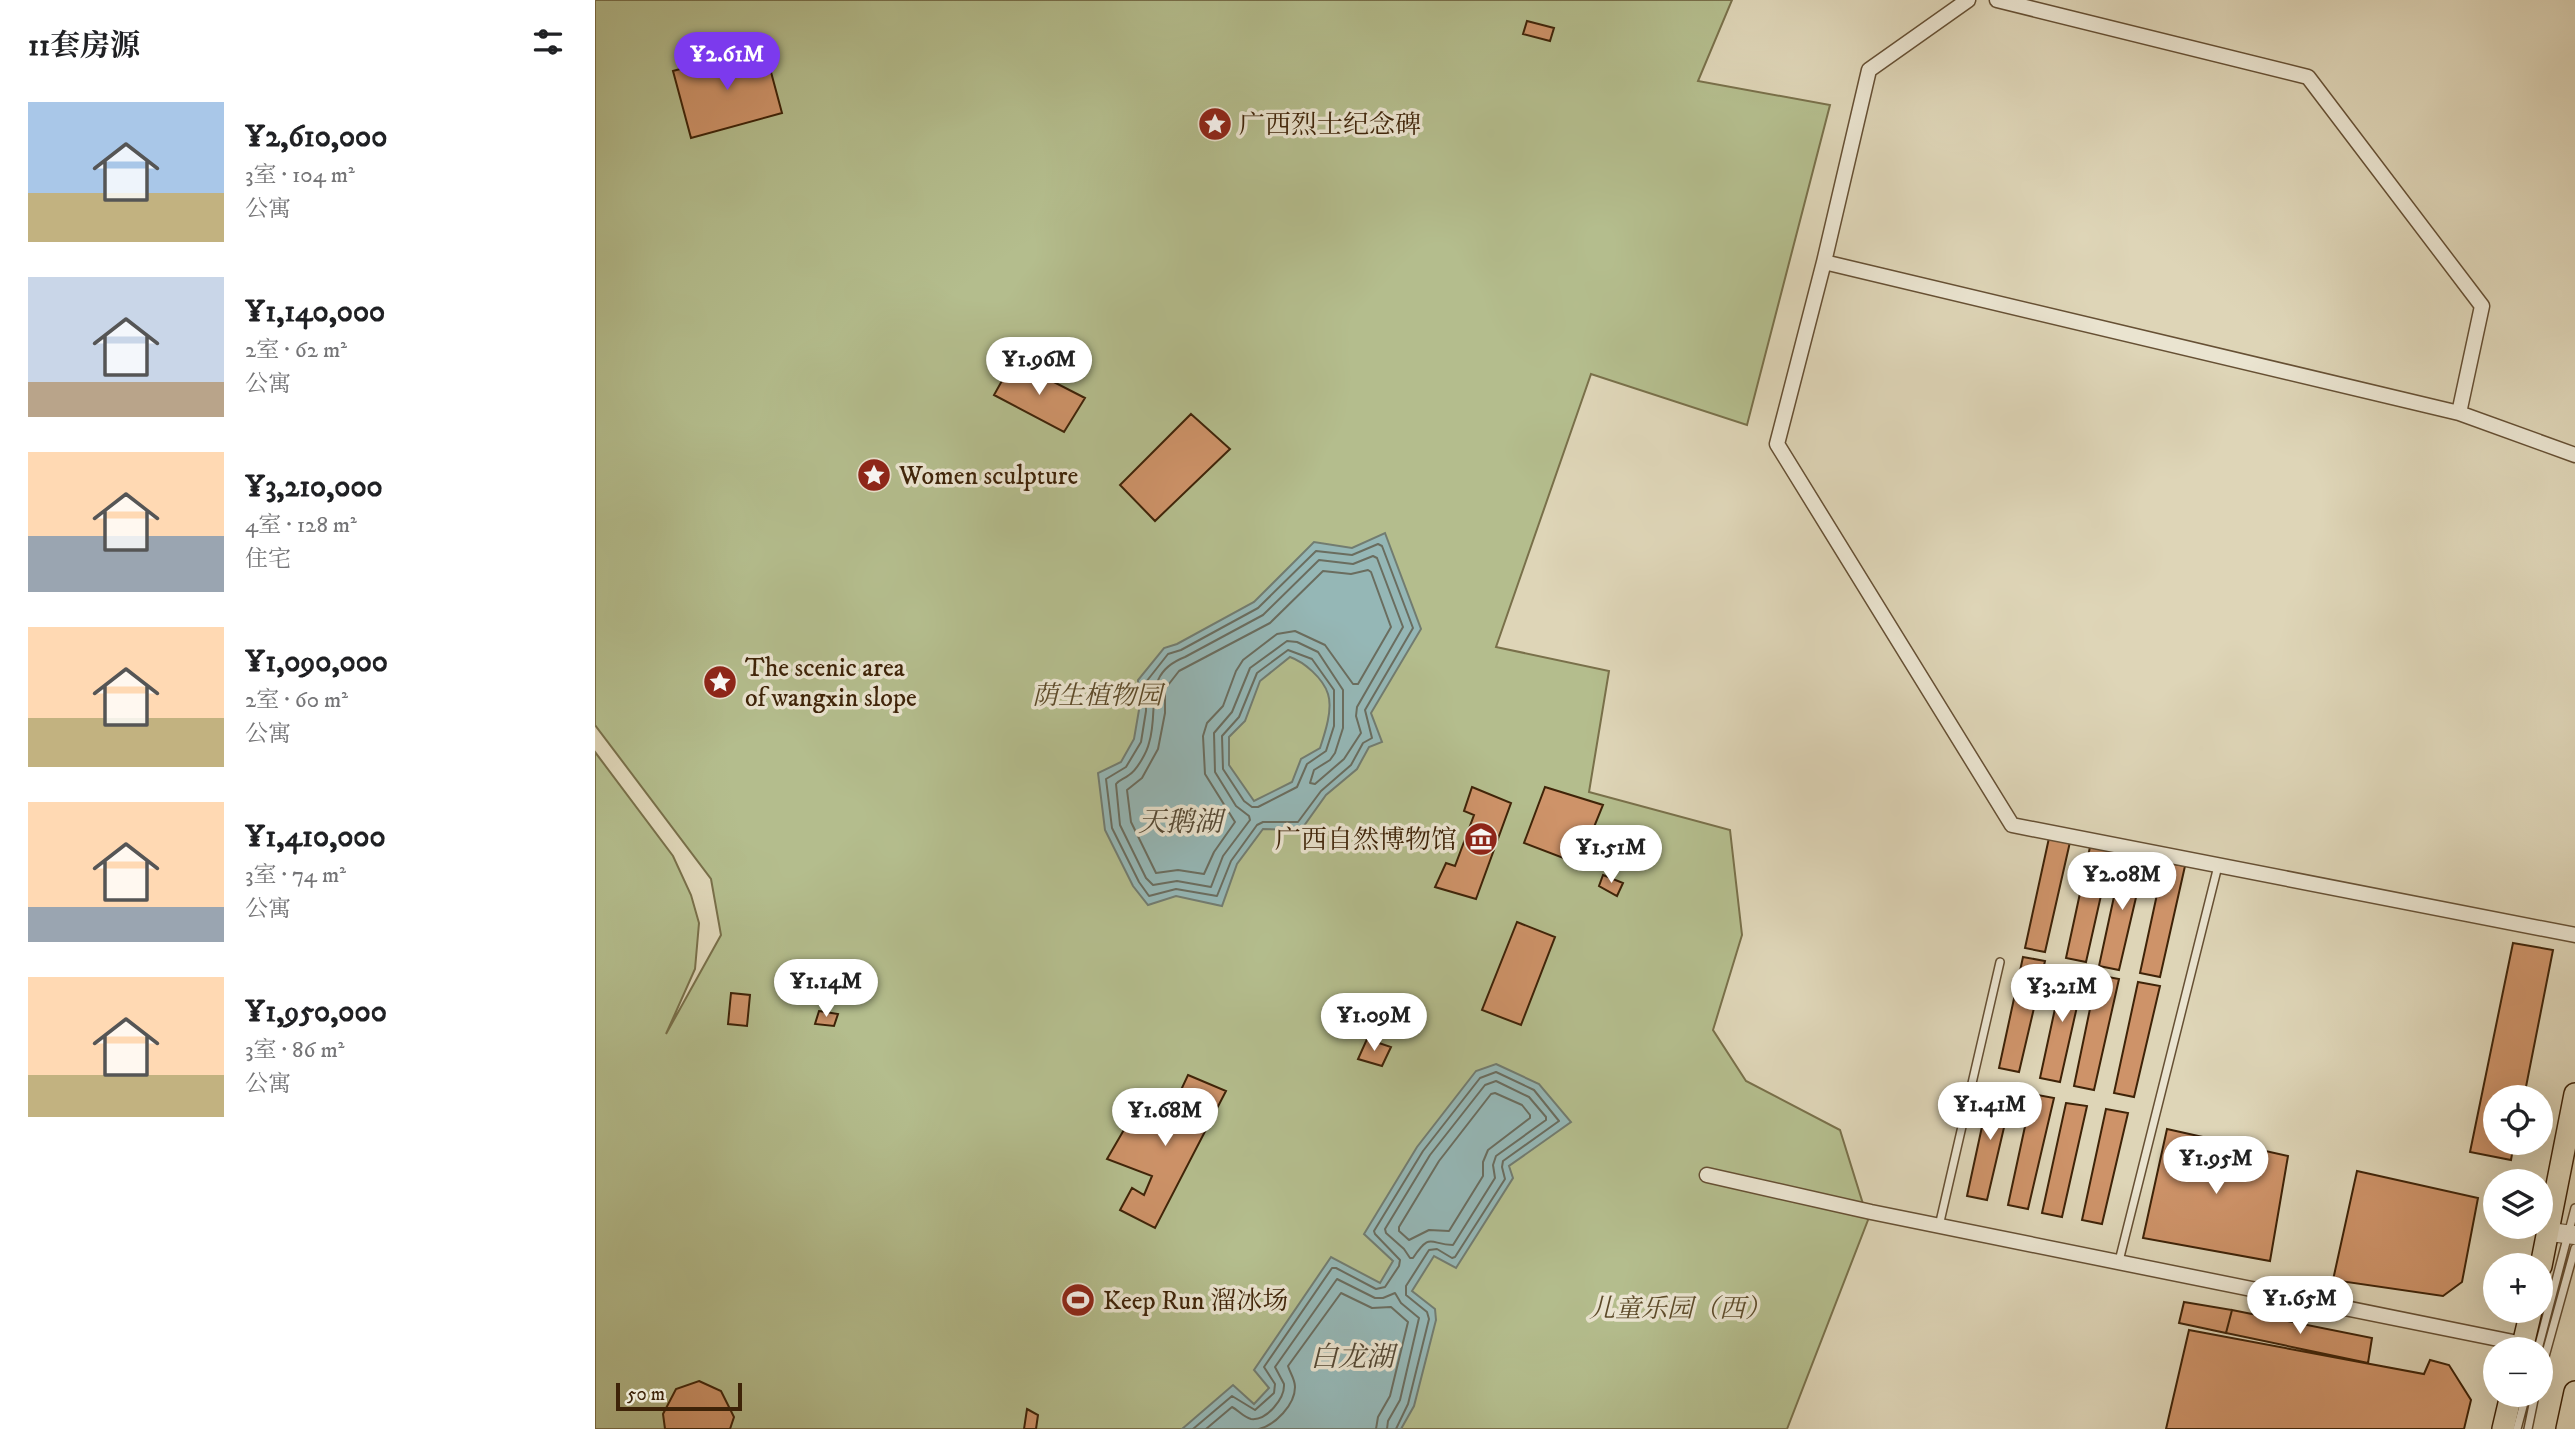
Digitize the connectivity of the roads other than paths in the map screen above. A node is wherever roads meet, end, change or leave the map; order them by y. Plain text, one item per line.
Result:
1 (1968, 0) edge
2 (1997, 0) edge
3 (1824, 262) junction
4 (2459, 413) junction
5 (2575, 455) edge
6 (2218, 865) junction
7 (2575, 935) edge
8 (2000, 962) dead end
9 (2575, 1094) edge
10 (1707, 1175) dead end
11 (2575, 1208) edge
12 (1939, 1226) junction
13 (2567, 1237) edge
14 (2553, 1253) edge
15 (2119, 1262) junction
16 (2532, 1337) edge
17 (2548, 1337) edge
18 (2483, 1339) edge
19 (2575, 1392) edge
20 (2508, 1407) edge
21 (2523, 1407) edge
22 (2533, 1407) edge
23 (2503, 1429) edge
24 (2517, 1429) edge
25 (2528, 1429) edge
26 (2567, 1429) edge

1 - 3 street
2 - 4 street
3 - 4 street
3 - 6 street
4 - 5 street
6 - 7 street
6 - 15 lane
8 - 12 lane
9 - 13 main road
10 - 12 street
11 - 13 lane
12 - 15 street
13 - 14 main road
13 - 16 lane
13 - 17 lane
15 - 18 street
19 - 26 main road
20 - 23 main road
21 - 24 lane
22 - 25 lane

